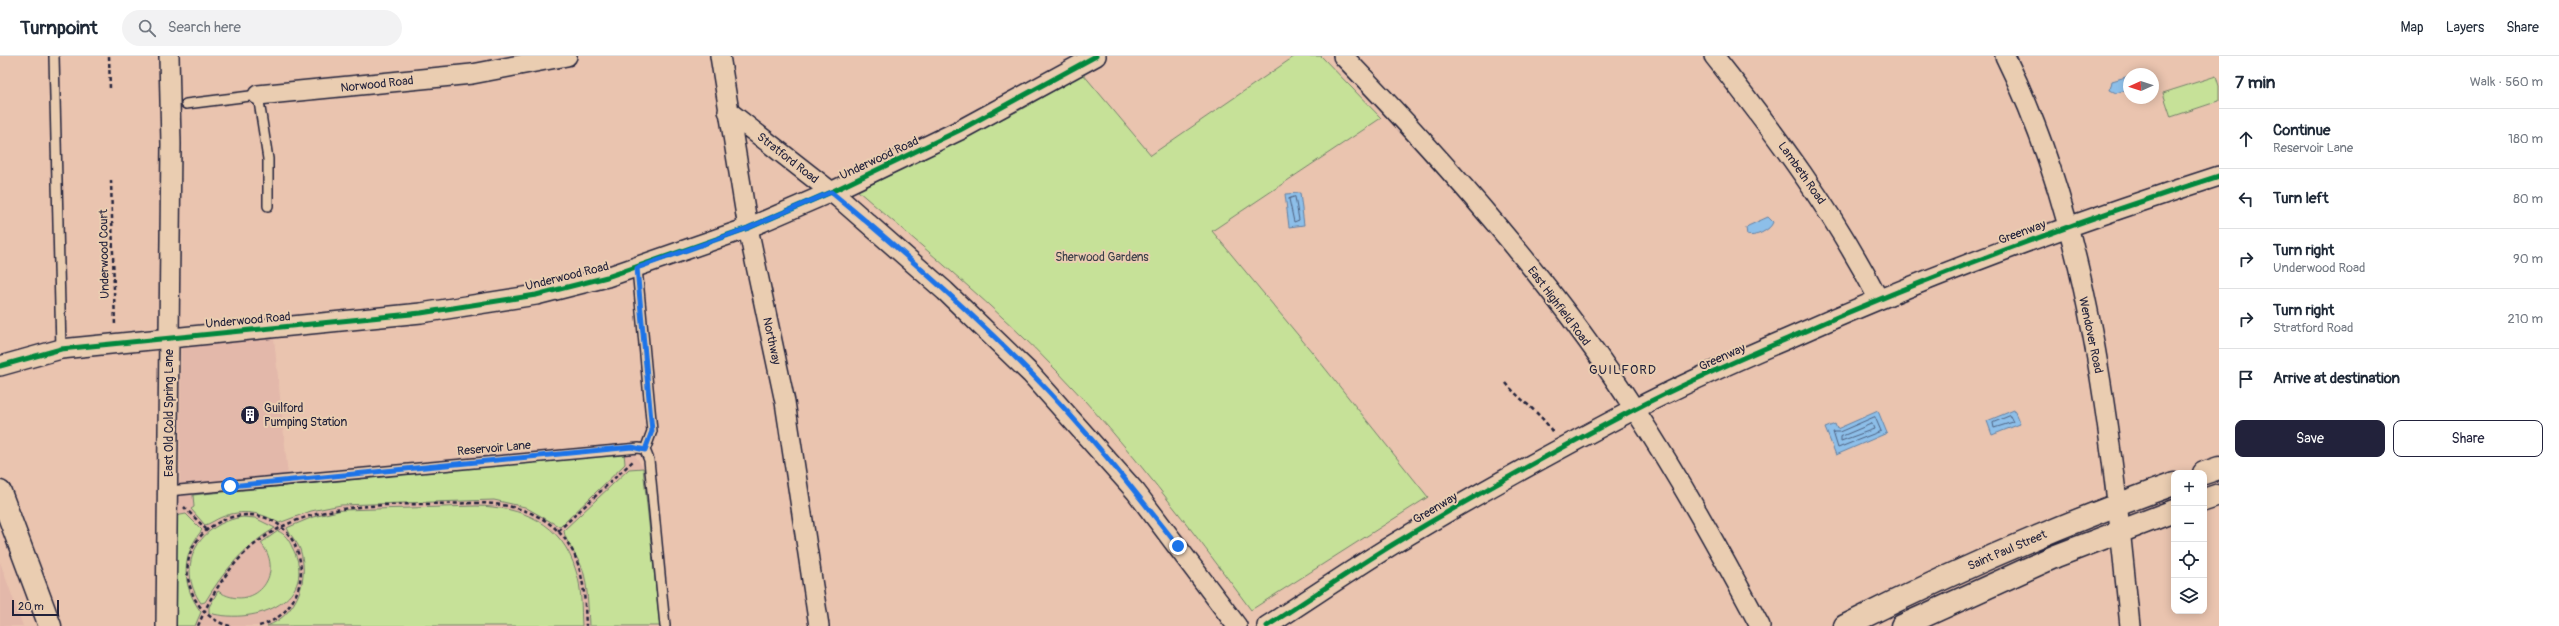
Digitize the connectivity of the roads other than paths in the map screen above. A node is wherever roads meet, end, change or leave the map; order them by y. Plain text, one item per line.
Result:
1 (54, 56) edge
2 (169, 56) edge
3 (567, 56) edge
4 (720, 56) edge
5 (1096, 56) edge
6 (1343, 56) edge
7 (1714, 56) edge
8 (2005, 56) edge
9 (258, 95) junction
10 (186, 104) dead end
11 (728, 111) junction
12 (2219, 176) edge
13 (831, 192) junction
14 (268, 206) dead end
15 (2067, 225) junction
16 (748, 228) junction
17 (637, 268) junction
18 (1878, 298) junction
19 (169, 337) junction
20 (61, 349) junction
21 (0, 366) edge
22 (1635, 409) junction
23 (645, 450) junction
24 (2219, 468) edge
25 (2207, 472) edge
26 (2171, 485) edge
27 (168, 491) junction
28 (0, 492) edge
29 (2219, 495) edge
30 (2207, 499) edge
31 (2118, 505) junction
32 (2171, 512) edge
33 (6, 528) edge
34 (2120, 530) junction
35 (50, 626) edge
36 (166, 626) edge
37 (665, 626) edge
38 (819, 626) edge
39 (1237, 626) edge
40 (1267, 626) edge
41 (1760, 626) edge
42 (1845, 626) edge
43 (1902, 626) edge
44 (2130, 626) edge

1 - 20 lane
2 - 19 street, East Old Cold Spring Lane
3 - 9 street, Norwood Road
4 - 11 street, Northway
5 - 13 street, Underwood Road
6 - 22 street, East Highfield Road
7 - 18 street, Lambeth Road
8 - 15 street, Wendover Road
9 - 10 lane, Norwood Road
9 - 14 lane
11 - 13 street, Stratford Road
11 - 16 street, Northway
12 - 15 street, Greenway
13 - 16 street, Underwood Road
13 - 39 street, Stratford Road
15 - 18 street, Greenway
15 - 31 street, Wendover Road
16 - 17 street, Underwood Road
16 - 38 street, Northway
17 - 19 street, Underwood Road
17 - 23 lane
18 - 22 street, Greenway
19 - 20 street, Underwood Road
19 - 27 street, East Old Cold Spring Lane
20 - 21 street, Underwood Road
22 - 40 street, Greenway
22 - 41 street, East Highfield Road
23 - 27 lane, Reservoir Lane
23 - 37 lane
24 - 25 main road
26 - 31 main road, Saint Paul Street
27 - 36 street, East Old Cold Spring Lane
28 - 33 main road
29 - 30 main road
31 - 34 street, Wendover Road
31 - 42 main road, Saint Paul Street
32 - 34 main road, Saint Paul Street
33 - 35 main road
34 - 43 main road, Saint Paul Street
34 - 44 street, Wendover Road

